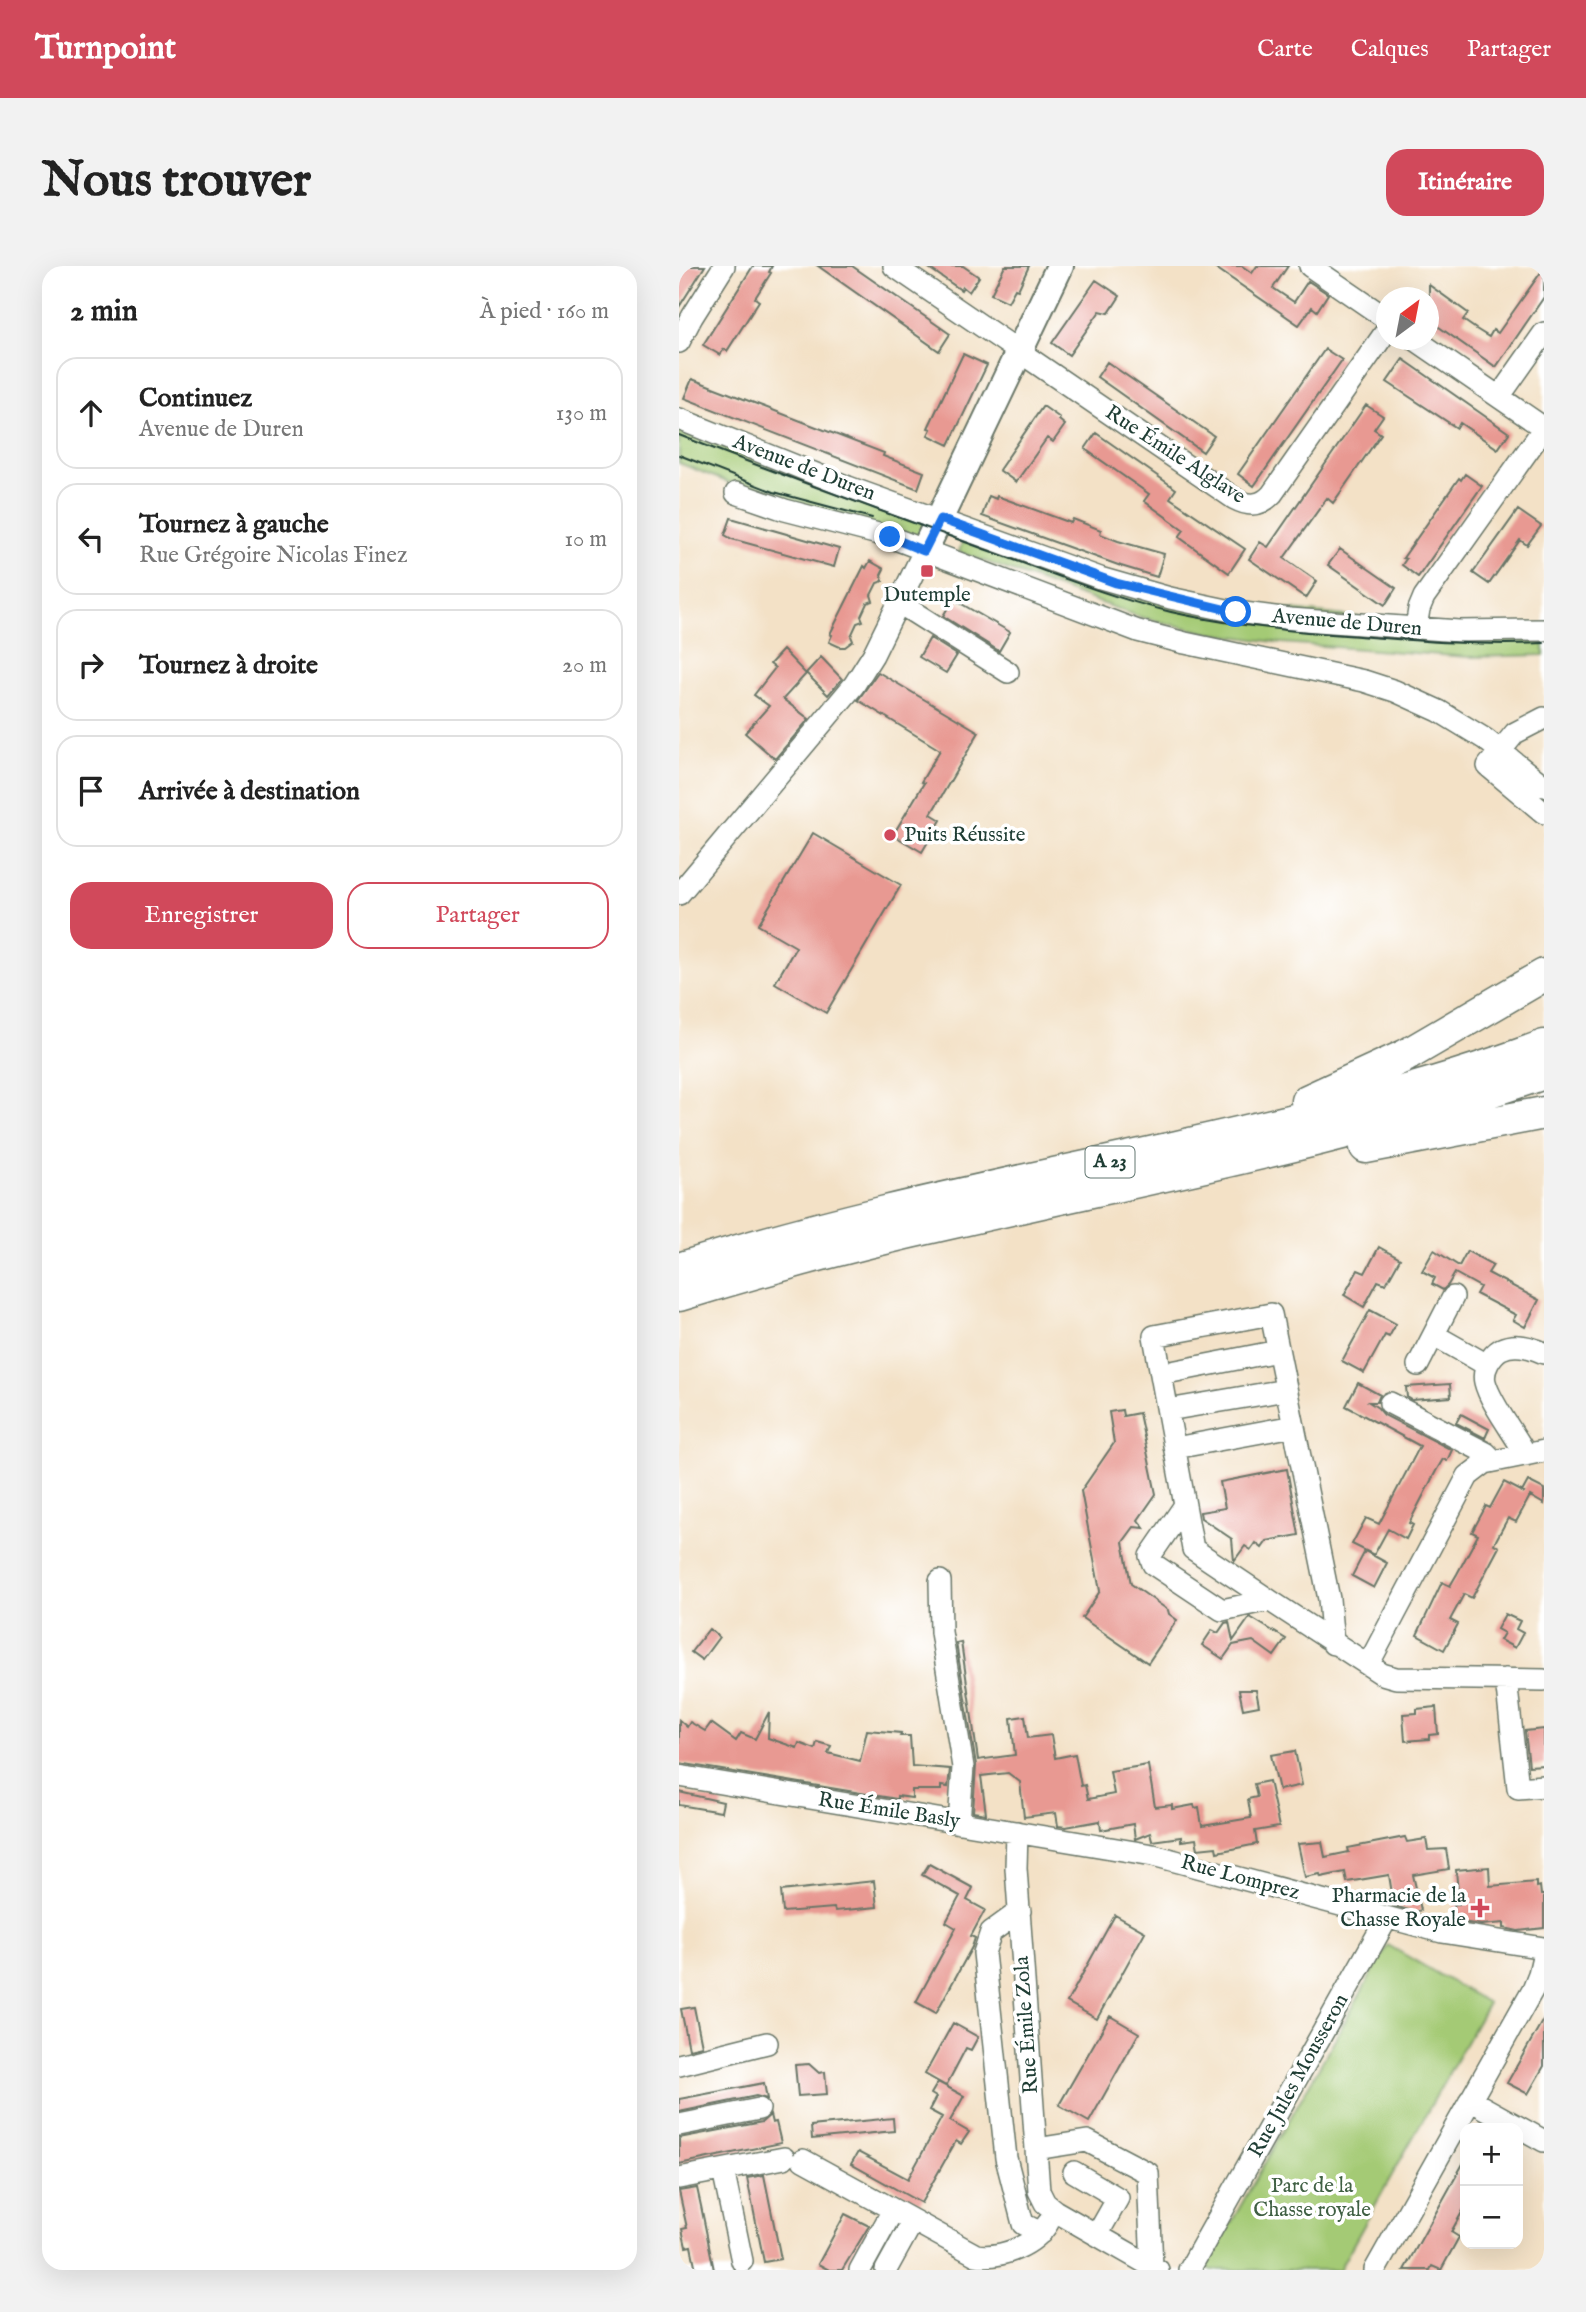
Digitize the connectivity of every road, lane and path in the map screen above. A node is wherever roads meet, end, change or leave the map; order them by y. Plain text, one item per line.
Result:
1 (724, 266) edge
2 (894, 266) edge
3 (1060, 266) edge
4 (1310, 266) edge
5 (1376, 311) edge
6 (1544, 333) edge
7 (679, 342) edge
8 (1376, 346) edge
9 (1431, 350) edge
10 (1018, 351) junction
11 (1499, 397) junction
12 (679, 419) edge
13 (1544, 428) edge
14 (736, 493) dead end
15 (940, 519) junction
16 (924, 551) junction
17 (899, 603) junction
18 (1416, 628) junction
19 (1544, 630) edge
20 (1008, 672) dead end
21 (1544, 718) edge
22 (1494, 758) junction
23 (1544, 786) edge
24 (1544, 813) edge
25 (679, 894) edge
26 (1544, 975) edge
27 (1544, 1046) edge
28 (1544, 1073) edge
29 (1544, 1113) edge
30 (1218, 1138) junction
31 (1147, 1179) junction
32 (679, 1269) edge
33 (679, 1295) edge
34 (1453, 1297) dead end
35 (1434, 1335) junction
36 (1278, 1351) junction
37 (1544, 1353) edge
38 (1418, 1365) dead end
39 (1487, 1365) junction
40 (1161, 1374) junction
41 (1286, 1390) junction
42 (1390, 1403) dead end
43 (1168, 1410) junction
44 (1294, 1426) junction
45 (1175, 1448) junction
46 (1535, 1453) edge
47 (1494, 1461) junction
48 (1185, 1504) junction
49 (940, 1581) dead end
50 (1269, 1600) junction
51 (1333, 1644) junction
52 (1368, 1665) junction
53 (1506, 1679) junction
54 (1544, 1680) edge
55 (679, 1776) edge
56 (1544, 1786) edge
57 (959, 1823) junction
58 (1017, 1832) junction
59 (1100, 1846) joint
60 (1020, 1911) junction
61 (1387, 1918) junction
62 (1544, 1950) edge
63 (767, 2043) dead end
64 (679, 2065) edge
65 (1470, 2100) junction
66 (759, 2109) dead end
67 (679, 2125) edge
68 (1544, 2141) edge
69 (1035, 2149) junction
70 (723, 2170) junction
71 (1074, 2172) dead end
72 (679, 2178) edge
73 (893, 2210) junction
74 (1055, 2211) junction
75 (913, 2221) junction
76 (1041, 2233) junction
77 (1097, 2235) junction
78 (741, 2261) dead end
79 (1155, 2268) edge
80 (860, 2270) edge
81 (886, 2270) edge
82 (1189, 2270) edge
83 (1375, 2270) edge

1 - 7 street
2 - 10 street
3 - 10 main road
4 - 5 street
6 - 11 street
8 - 10 street, Rue Émile Alglave
9 - 11 street
10 - 15 main road
11 - 13 street
12 - 15 street, Avenue de Duren
13 - 18 street
14 - 16 street
15 - 16 main road
15 - 18 street, Avenue de Duren
16 - 17 street
16 - 22 street
17 - 20 street
17 - 25 street
18 - 19 street, Avenue de Duren
21 - 22 street
22 - 23 street
22 - 24 street
26 - 30 highway
27 - 30 highway, A 23
28 - 31 highway, A 23
29 - 31 highway
30 - 32 highway, A 23
31 - 33 highway, A 23
34 - 35 street
35 - 38 street
35 - 39 street
36 - 40 street
36 - 40 street
36 - 41 street
37 - 39 street
39 - 46 street
40 - 43 street
41 - 43 street
41 - 44 street
42 - 47 street
43 - 45 street
44 - 45 street
44 - 51 street
45 - 48 street
46 - 47 street
47 - 52 street
48 - 50 street
48 - 50 street
49 - 57 street
50 - 51 street
51 - 52 street
52 - 53 street
53 - 54 street
53 - 56 street
55 - 57 street, Rue Émile Basly
57 - 58 street, Rue Émile Basly
58 - 59 street, Rue Émile Basly
58 - 60 street, Rue Émile Zola
59 - 61 street, Rue Lomprez
60 - 69 street, Rue Émile Zola
60 - 76 street
61 - 62 street, Rue Lomprez
61 - 82 street, Rue Jules Mousseron
62 - 65 street
63 - 64 street
65 - 68 street
65 - 83 street
66 - 67 street
69 - 74 street, Rue Émile Zola
69 - 79 street
70 - 72 street
70 - 73 street
70 - 78 street
71 - 77 street
73 - 75 street
73 - 80 street
74 - 76 street
74 - 77 street, Rue Émile Zola
75 - 76 street
75 - 81 street
77 - 79 street, Rue Émile Zola

